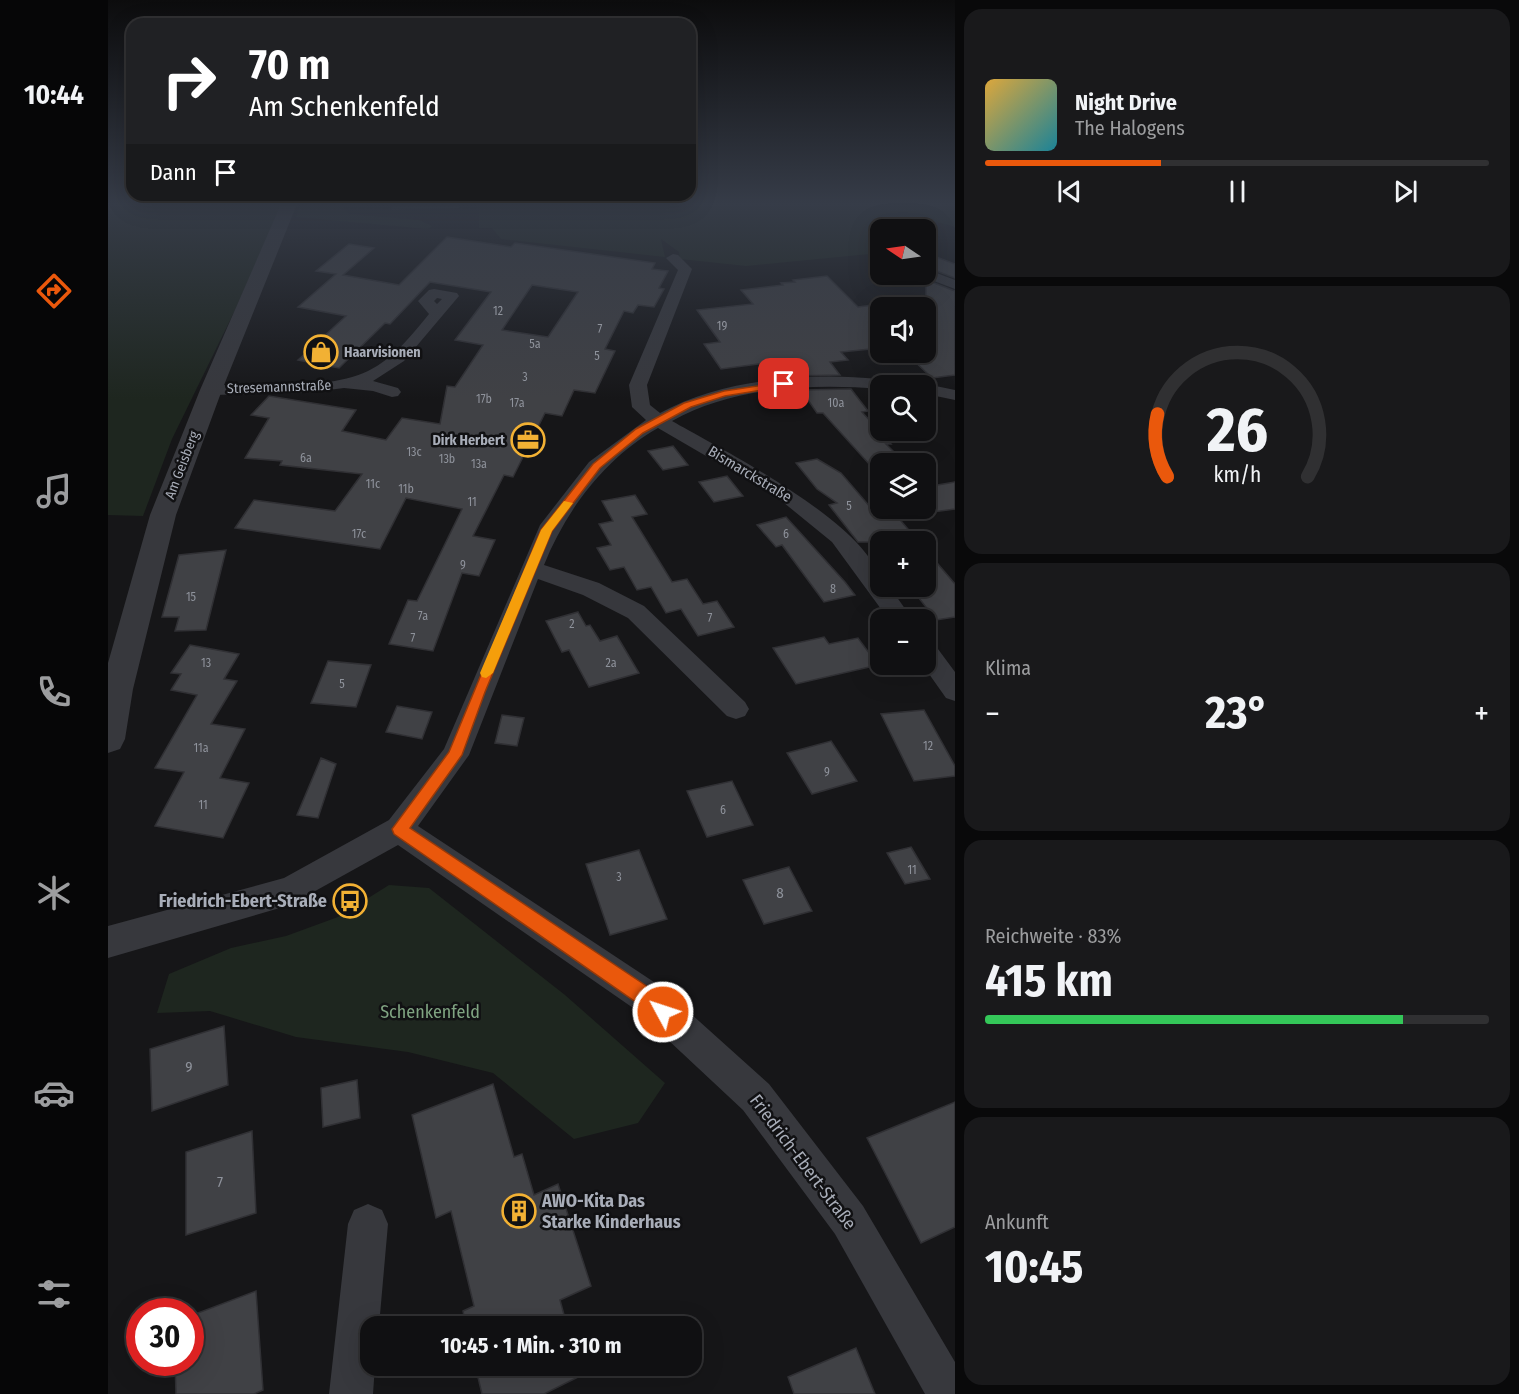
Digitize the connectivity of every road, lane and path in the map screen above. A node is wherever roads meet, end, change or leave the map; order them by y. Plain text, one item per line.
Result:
1 (263, 269) edge
2 (685, 269) edge
3 (936, 277) edge
4 (955, 285) edge
5 (438, 314) dead end
6 (870, 384) edge
7 (347, 385) junction
8 (210, 390) junction
9 (936, 391) edge
10 (392, 392) dead end
11 (955, 395) edge
12 (659, 421) junction
13 (531, 568) junction
14 (894, 609) edge
15 (936, 665) edge
16 (112, 689) edge
17 (955, 691) edge
18 (736, 709) dead end
19 (108, 739) edge
20 (399, 829) junction
21 (108, 942) edge
22 (368, 1224) dead end
23 (351, 1394) edge
24 (950, 1394) edge

1 - 8 street, Am Geisberg
2 - 12 street, Bismarckstraße
3 - 4 street
5 - 7 street, Stresemannstraße
6 - 12 street
7 - 8 street, Stresemannstraße
7 - 10 street, Stresemannstraße
8 - 16 street, Am Geisberg
9 - 11 street
12 - 13 street
12 - 14 street, Bismarckstraße
13 - 18 street
13 - 20 street
15 - 17 street
16 - 19 street, Am Geisberg
20 - 21 street
20 - 24 street, Friedrich-Ebert-Straße
22 - 23 street

